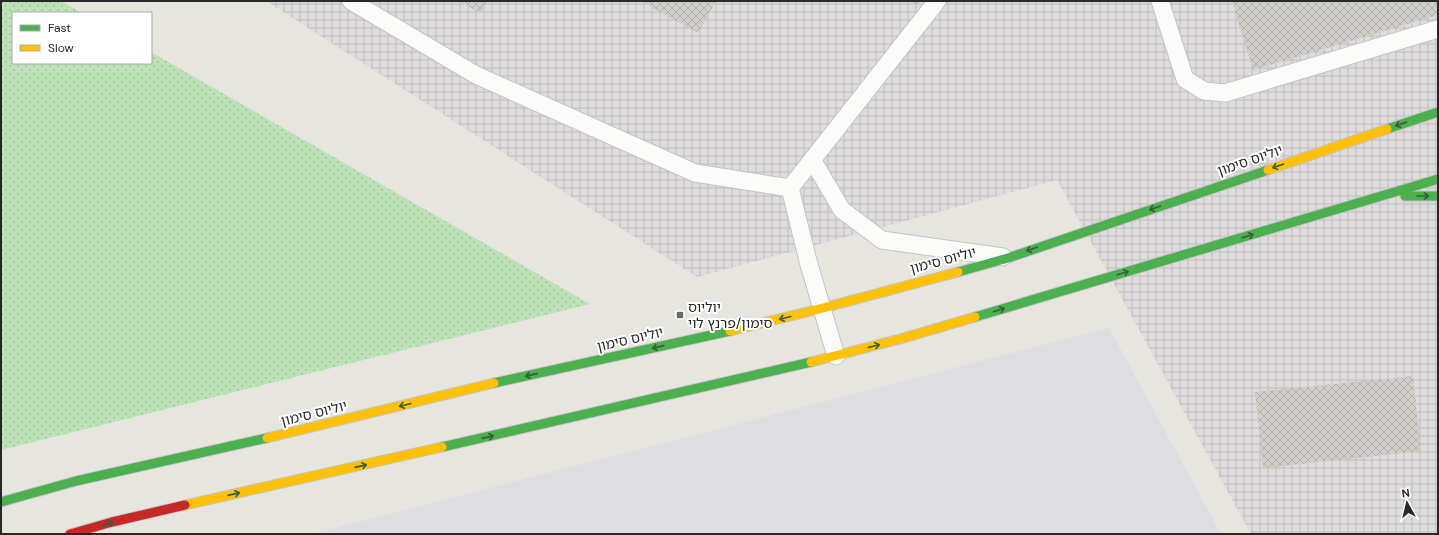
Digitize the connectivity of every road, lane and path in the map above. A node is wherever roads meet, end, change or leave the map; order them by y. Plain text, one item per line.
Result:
1 (351, 1) edge
2 (937, 1) edge
3 (1160, 1) edge
4 (1438, 29) edge
5 (1438, 112) edge
6 (813, 161) junction
7 (1438, 179) edge
8 (790, 188) junction
9 (1438, 196) edge
10 (1380, 197) junction
11 (1008, 258) junction
12 (823, 308) junction
13 (836, 356) junction
14 (1, 502) edge
15 (70, 534) edge

1 - 8 lane
2 - 6 lane
3 - 4 lane
5 -> 11 street, יוליוס סימון
6 - 8 lane
6 - 11 lane
7 - 10 street
8 - 12 lane
10 -> 9 street
13 -> 10 street
11 - 12 street, יוליוס סימון
12 - 13 lane
12 -> 14 street, יוליוס סימון
15 -> 13 street

